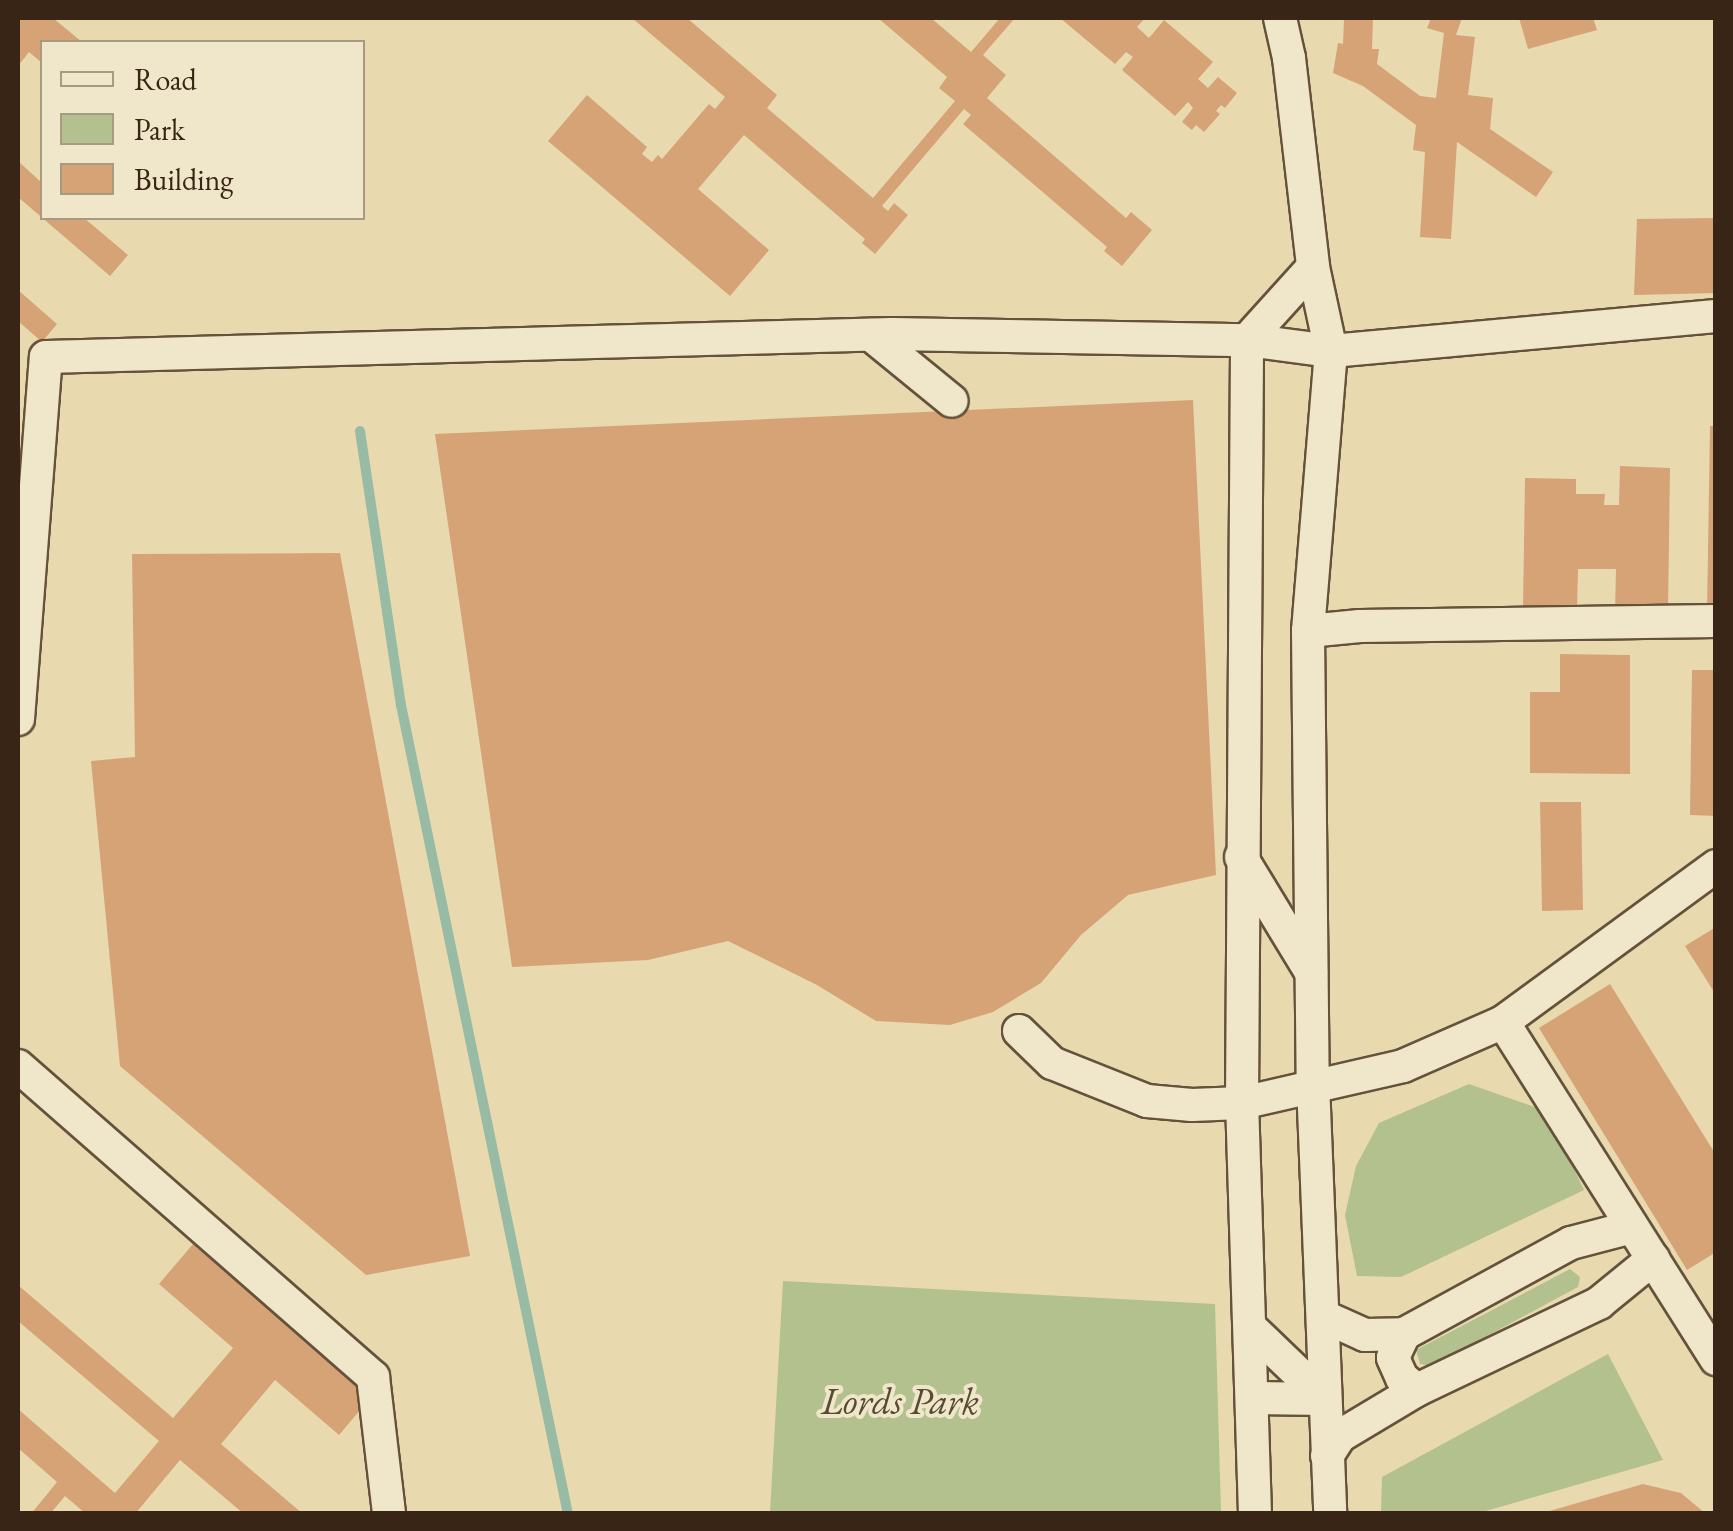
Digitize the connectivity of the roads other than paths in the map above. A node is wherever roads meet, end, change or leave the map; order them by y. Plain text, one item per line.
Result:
1 (1280, 18) edge
2 (1313, 267) junction
3 (1716, 316) edge
4 (871, 335) junction
5 (1247, 340) junction
6 (1331, 352) junction
7 (952, 402) dead end
8 (1716, 621) edge
9 (1308, 631) junction
10 (18, 719) edge
11 (1241, 857) junction
12 (1716, 866) edge
13 (1311, 972) junction
14 (1503, 1022) junction
15 (1019, 1031) dead end
16 (18, 1066) edge
17 (1313, 1084) junction
18 (1242, 1104) junction
19 (1632, 1227) junction
20 (1652, 1260) junction
21 (1325, 1317) junction
22 (1250, 1327) junction
23 (1404, 1334) junction
24 (1716, 1359) edge
25 (1417, 1390) junction
26 (1252, 1398) junction
27 (1325, 1399) junction
28 (1327, 1456) junction
29 (389, 1514) edge
30 (1254, 1514) edge
31 (1330, 1514) edge

1 - 2 street
2 - 5 street
2 - 6 street
3 - 6 street
4 - 5 street
4 - 7 street
4 - 10 street
5 - 6 street
5 - 11 street
6 - 9 street
8 - 9 street
9 - 13 street
11 - 13 street
11 - 18 street
12 - 14 street
13 - 17 street
14 - 17 street
14 - 19 street
15 - 18 street
16 - 29 street
17 - 18 street
17 - 21 street
18 - 22 street
19 - 20 street
19 - 23 street
20 - 24 street
20 - 25 street
21 - 23 street
21 - 27 street
22 - 26 street
22 - 27 street
23 - 25 street
25 - 28 street
26 - 27 street
26 - 30 street
27 - 28 street
28 - 31 street

